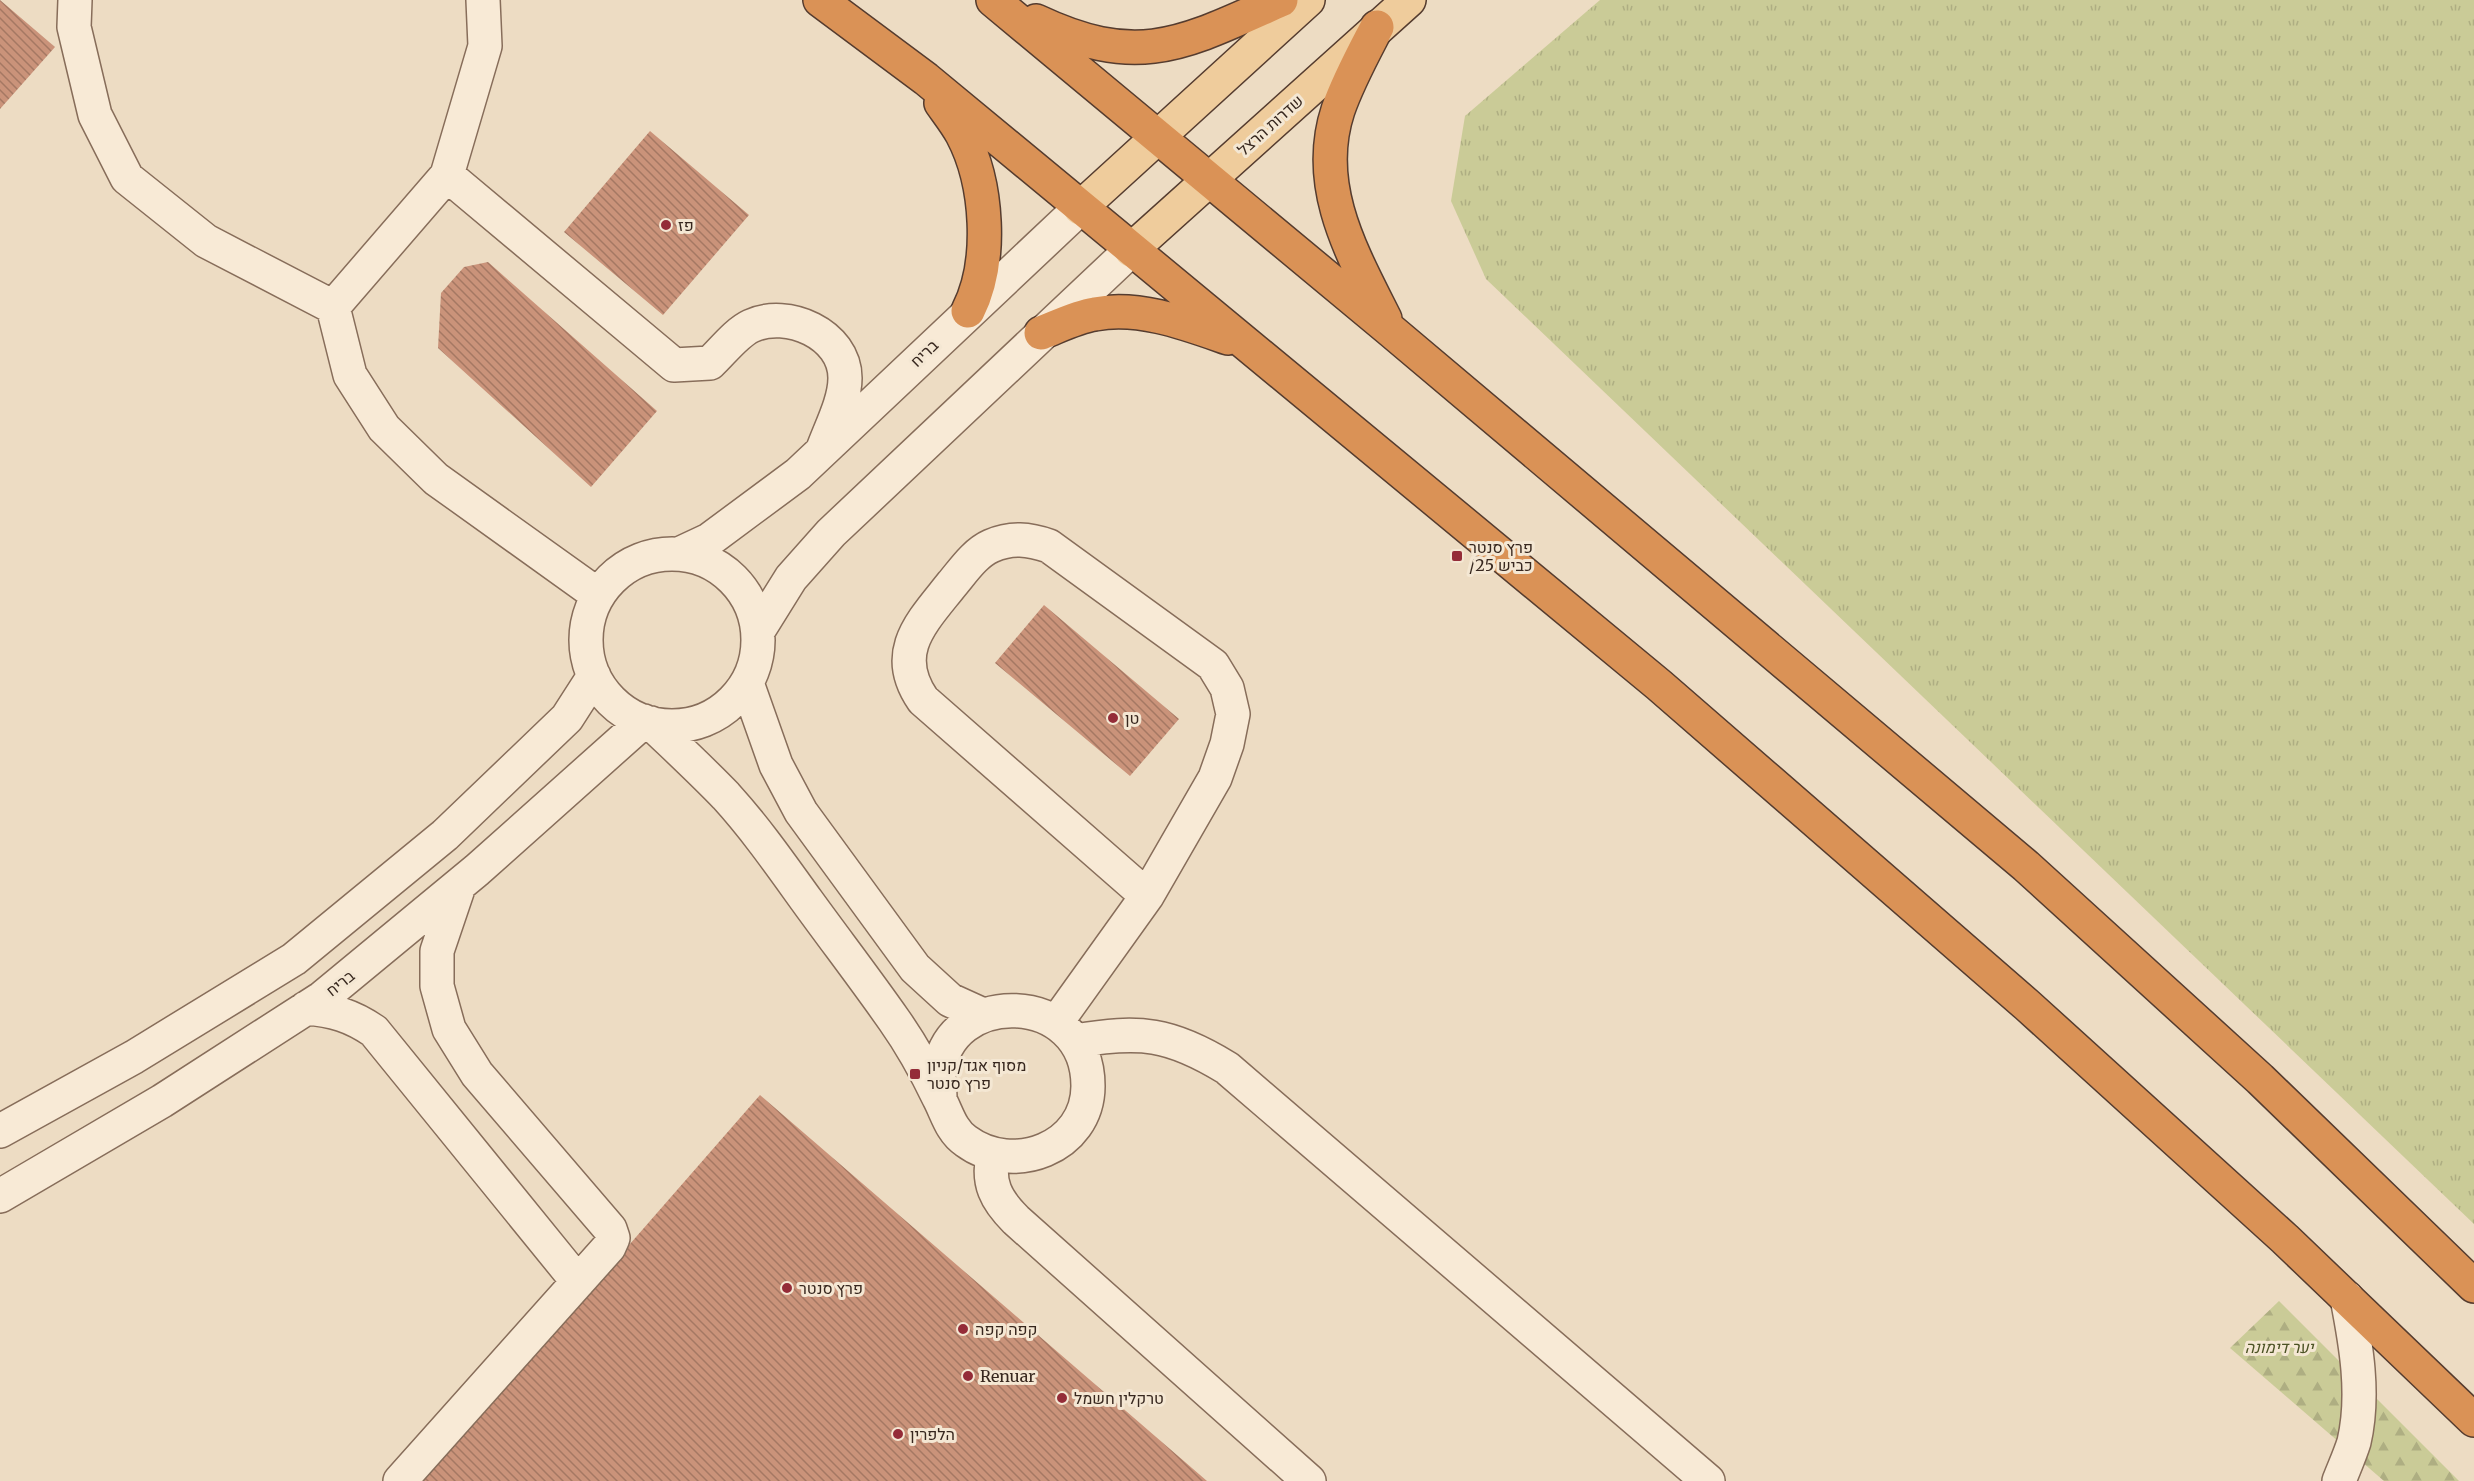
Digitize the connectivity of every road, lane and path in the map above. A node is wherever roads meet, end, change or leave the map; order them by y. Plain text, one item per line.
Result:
1 (75, 0) edge
2 (483, 0) edge
3 (820, 0) edge
4 (1281, 0) edge
5 (1308, 0) edge
6 (1409, 0) edge
7 (996, 2) edge
8 (1377, 27) junction
9 (926, 79) junction
10 (1157, 136) junction
11 (447, 176) junction
12 (1210, 179) junction
13 (1080, 208) junction
14 (1131, 250) junction
15 (333, 308) junction
16 (968, 311) junction
17 (1389, 329) junction
18 (1041, 333) junction
19 (1245, 344) junction
20 (823, 449) junction
21 (679, 554) junction
22 (598, 595) junction
23 (758, 631) junction
24 (594, 676) junction
25 (747, 683) junction
26 (648, 722) junction
27 (460, 885) junction
28 (1147, 896) junction
29 (306, 1008) junction
30 (983, 1015) junction
31 (1065, 1032) junction
32 (940, 1099) junction
33 (0, 1131) edge
34 (993, 1155) junction
35 (0, 1196) edge
36 (578, 1282) junction
37 (2474, 1286) edge
38 (2347, 1298) junction
39 (2474, 1420) edge
40 (400, 1481) edge
41 (1309, 1481) edge
42 (1708, 1481) edge
43 (2339, 1481) edge

1 - 15 street
2 - 11 street
3 - 9 highway
4 - 7 highway
5 - 10 main road
6 - 8 main road, שדרות הרצל
7 - 10 highway
8 - 12 main road, שדרות הרצל
8 - 17 highway
9 - 13 highway
9 - 16 highway
10 - 12 highway
10 - 13 main road, בריח
11 - 15 street
11 - 20 street
12 - 14 main road, שדרות הרצל
12 - 17 highway
13 - 14 highway
13 - 16 street, בריח
14 - 18 street
14 - 19 highway
15 - 22 street
16 - 20 street, בריח
17 - 37 highway
18 - 19 highway
18 - 23 street
19 - 38 highway
20 - 21 street, בריח
21 - 22 street
21 - 23 street
22 - 24 street
23 - 25 street
24 - 26 street
24 - 33 street
25 - 26 street
25 - 30 street
26 - 27 street, בריח
26 - 32 street
27 - 29 street, בריח
27 - 36 street
28 - 28 street
28 - 31 street
29 - 35 street, בריח
29 - 36 street
30 - 31 street
30 - 32 street
31 - 34 street
31 - 42 street
32 - 34 street
34 - 41 street
36 - 40 street
38 - 39 highway
38 - 43 street

